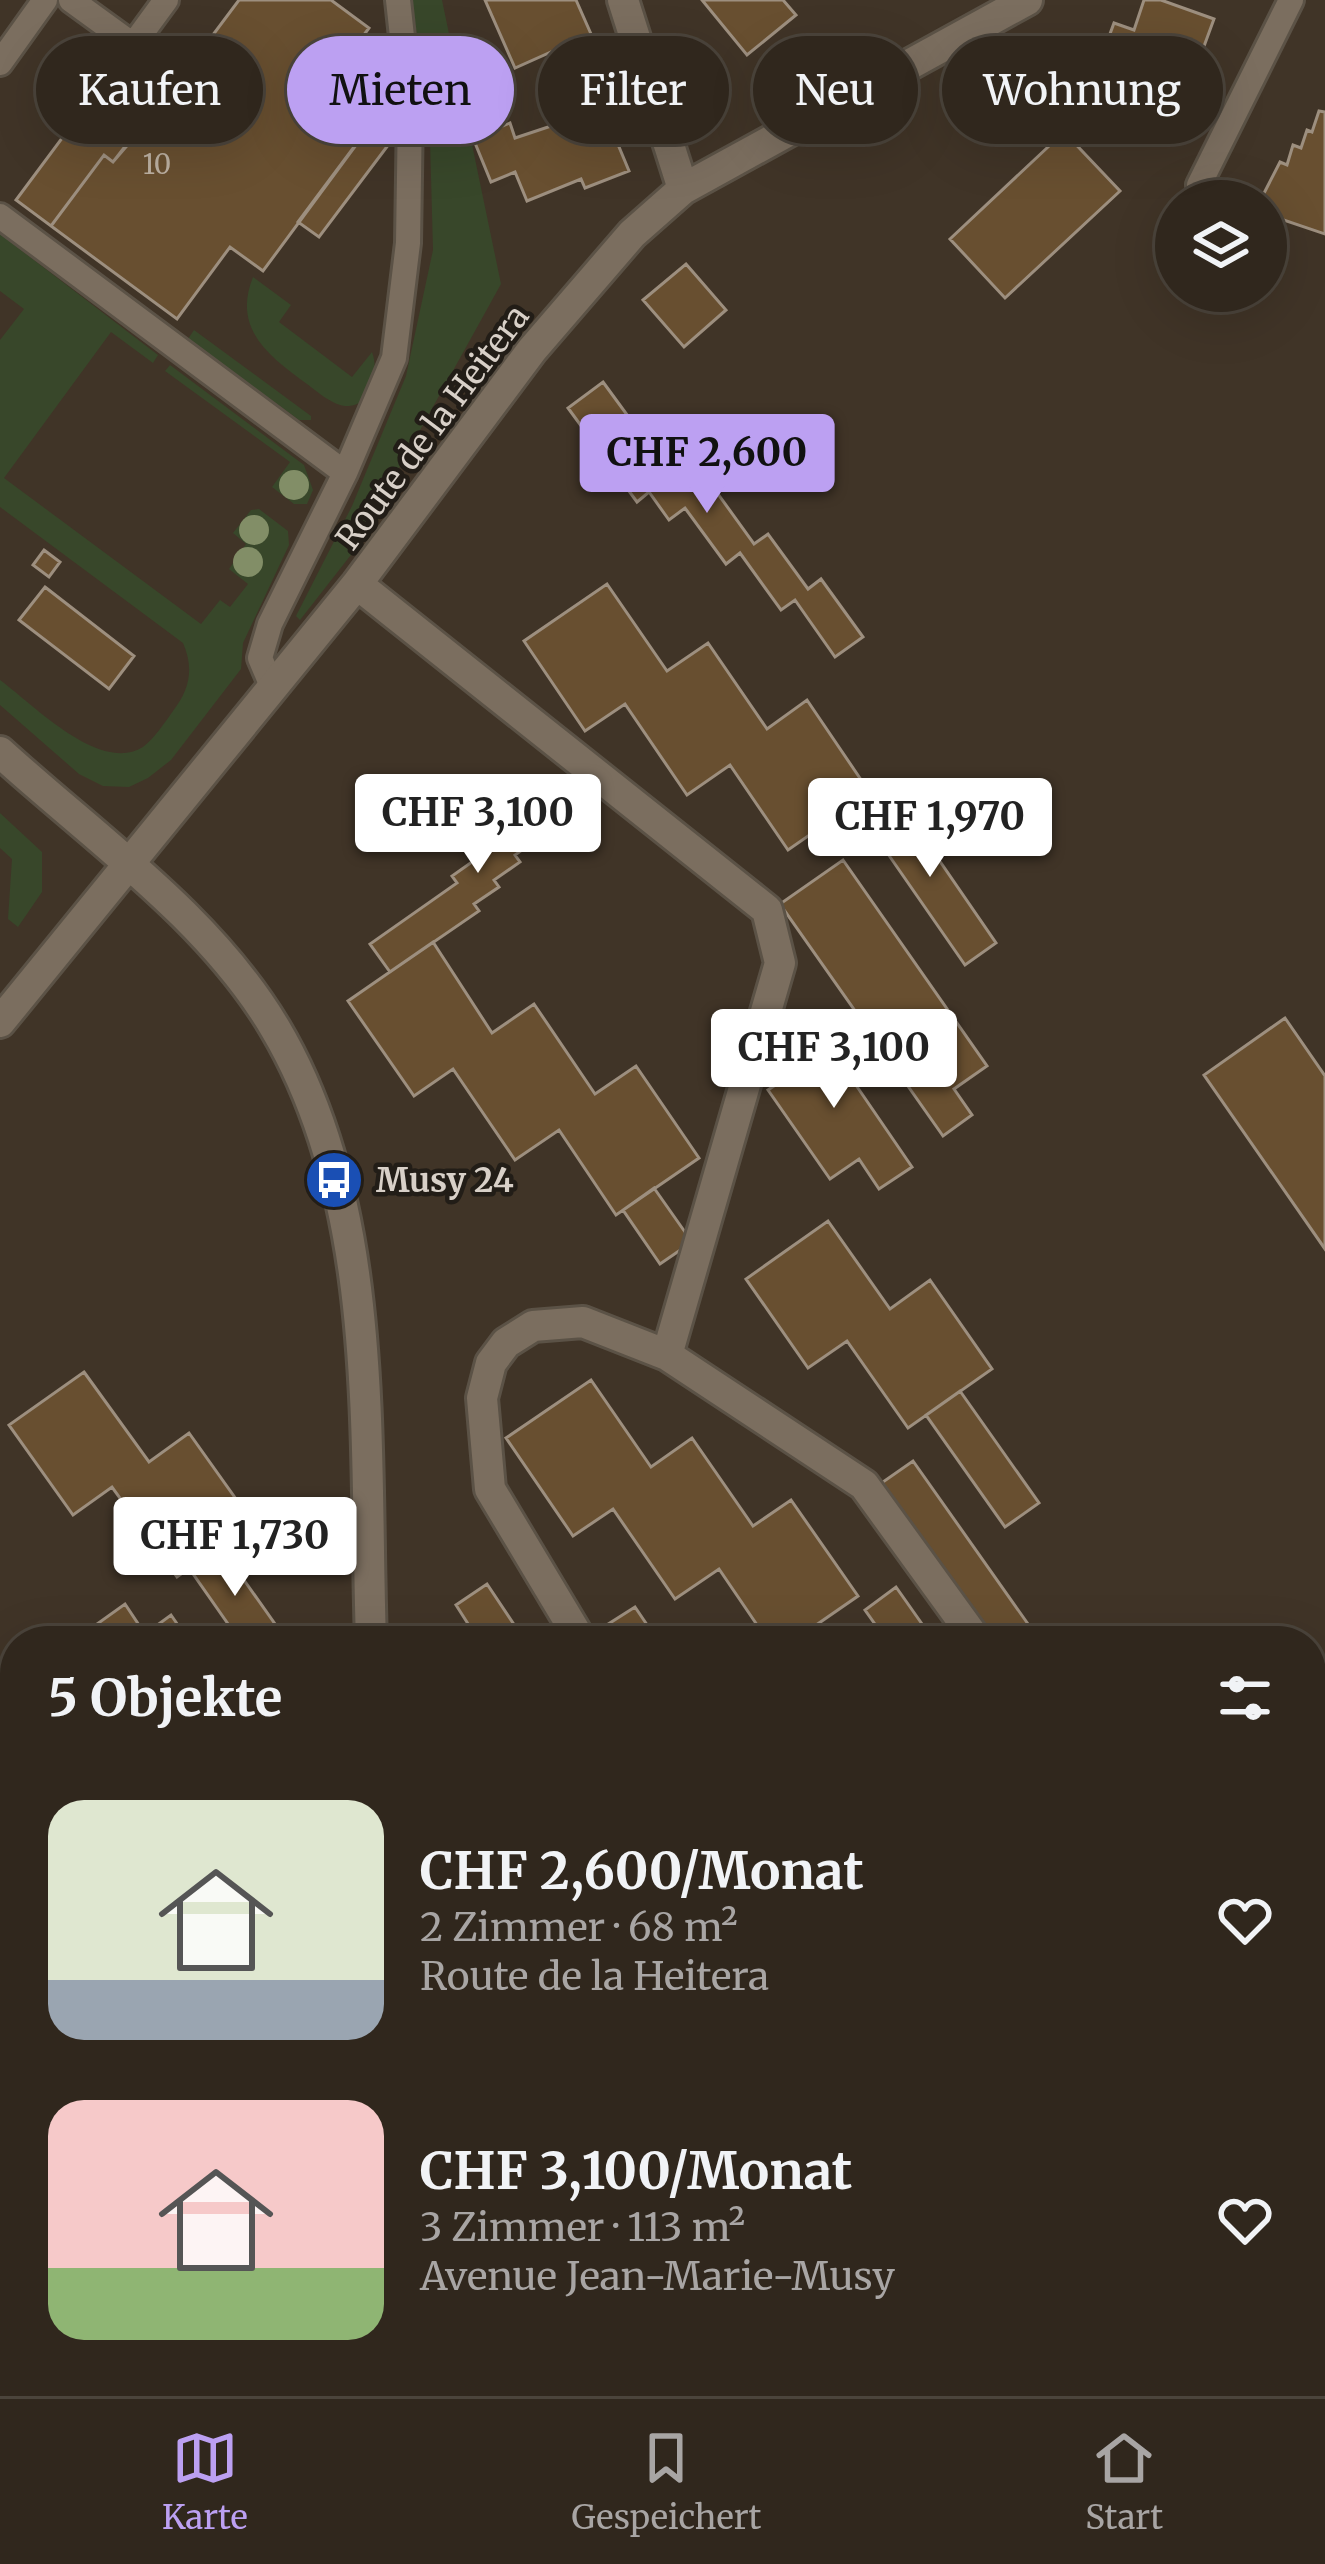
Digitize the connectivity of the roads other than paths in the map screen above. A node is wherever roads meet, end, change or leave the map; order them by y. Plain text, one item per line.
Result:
1 (45, 0) edge
2 (71, 0) edge
3 (166, 0) edge
4 (398, 0) edge
5 (622, 0) edge
6 (1028, 0) edge
7 (1292, 0) edge
8 (0, 63) edge
9 (1201, 180) edge
10 (683, 189) junction
11 (0, 216) edge
12 (345, 473) junction
13 (357, 584) junction
14 (272, 686) junction
15 (0, 752) edge
16 (128, 863) junction
17 (0, 1022) edge
18 (668, 1355) junction
19 (370, 1626) edge
20 (572, 1626) edge
21 (966, 1626) edge

1 - 8 lane
2 - 3 lane
4 - 12 lane
5 - 10 street
6 - 10 street, Route de la Heitera
7 - 9 lane
10 - 13 street, Route de la Heitera
11 - 12 lane
12 - 14 lane
13 - 14 street, Route de la Heitera
13 - 18 street
14 - 16 street, Route de la Heitera
15 - 16 street
16 - 17 street, Route de la Heitera
16 - 19 street
18 - 20 street
18 - 21 street

